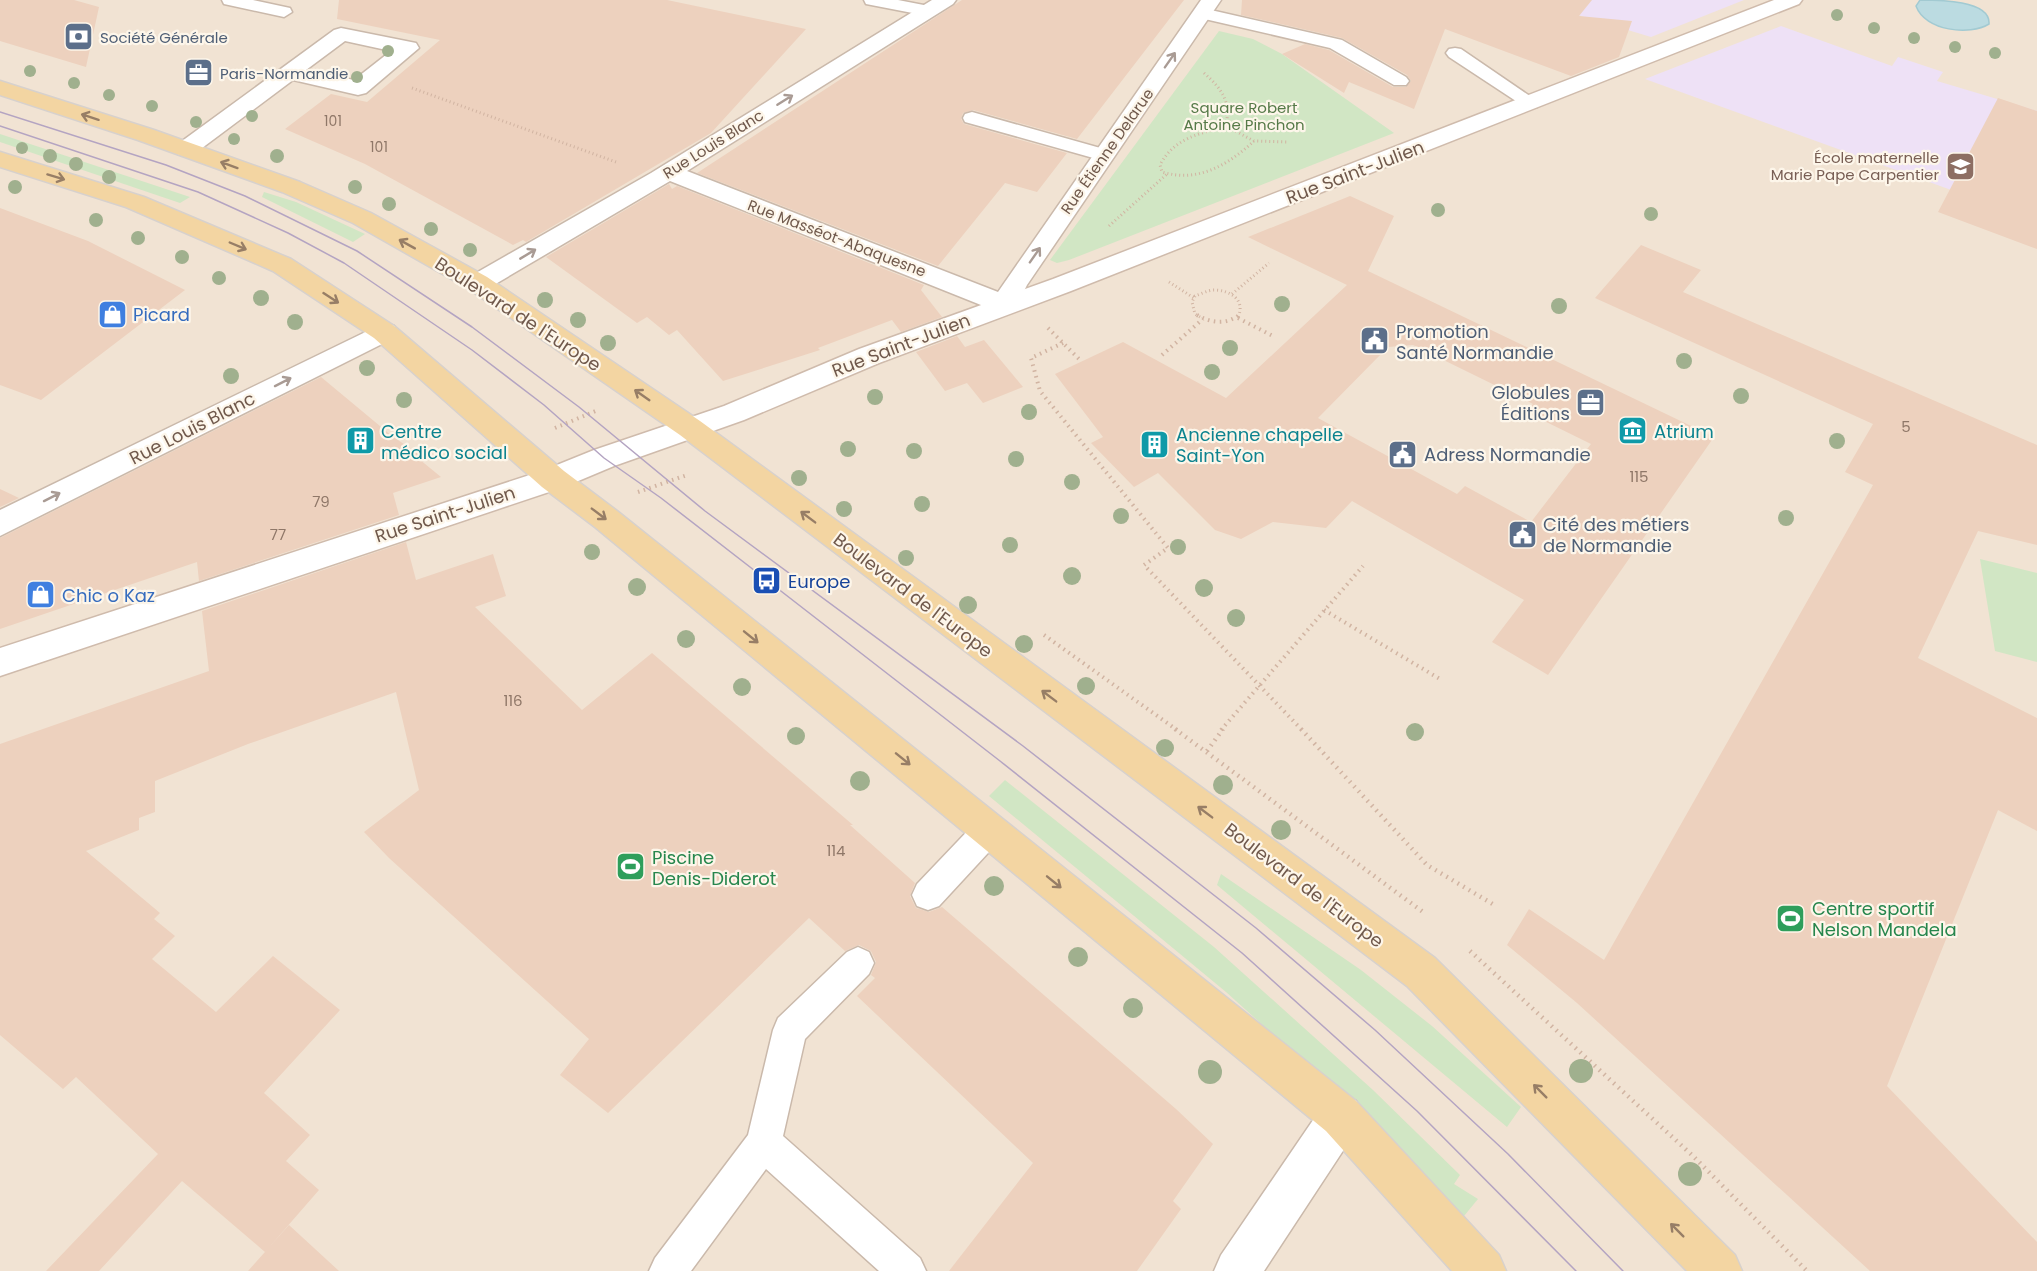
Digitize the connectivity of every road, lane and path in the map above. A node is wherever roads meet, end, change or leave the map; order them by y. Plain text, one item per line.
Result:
1 (230, 0) edge
2 (872, 0) edge
3 (1792, 0) edge
4 (937, 6) edge
5 (284, 12) dead end
6 (1203, 12) edge
7 (1287, 46) dead end
8 (1455, 53) dead end
9 (1201, 71) dead end
10 (289, 73) junction
11 (375, 74) junction
12 (1400, 81) dead end
13 (0, 88) edge
14 (1531, 103) junction
15 (972, 118) dead end
16 (1226, 126) junction
17 (1254, 141) junction
18 (1288, 142) dead end
19 (186, 149) junction
20 (1104, 155) junction
21 (0, 159) edge
22 (1167, 174) junction
23 (664, 175) junction
24 (1108, 227) dead end
25 (1269, 263) dead end
26 (1166, 280) dead end
27 (477, 283) junction
28 (1232, 294) junction
29 (1194, 298) junction
30 (1005, 305) junction
31 (1237, 317) junction
32 (1041, 320) dead end
33 (1203, 320) junction
34 (384, 332) junction
35 (1273, 336) dead end
36 (1063, 343) junction
37 (1162, 355) dead end
38 (1081, 361) dead end
39 (639, 393) junction
40 (690, 428) junction
41 (514, 444) junction
42 (728, 457) junction
43 (553, 478) junction
44 (594, 510) junction
45 (0, 524) edge
46 (1363, 566) dead end
47 (1324, 610) junction
48 (0, 662) edge
49 (1440, 679) dead end
50 (1260, 685) junction
51 (1206, 751) dead end
52 (989, 830) junction
53 (928, 895) dead end
54 (1496, 906) dead end
55 (858, 963) dead end
56 (1341, 1116) junction
57 (764, 1143) junction
58 (1693, 1156) dead end
59 (668, 1271) edge
60 (907, 1271) edge
61 (1237, 1271) edge
62 (1484, 1271) edge
63 (1719, 1271) edge
64 (1807, 1271) edge

1 - 5 lane
2 - 4 lane
3 - 14 street, Rue Saint-Julien
23 -> 4 street, Rue Louis Blanc
6 - 7 lane
6 - 12 lane
20 -> 6 street, Rue Étienne Delarue
8 - 14 lane
9 - 16 path
10 - 11 street
10 - 11 street
10 - 19 street
11 - 23 path
19 -> 13 main road, Boulevard de l'Europe
14 - 30 street, Rue Saint-Julien
15 - 20 lane
16 - 17 path
16 - 22 path
17 - 18 path
17 - 22 path
27 -> 19 main road, Boulevard de l'Europe
30 -> 20 street, Rue Étienne Delarue
21 -> 34 main road
22 - 24 path
27 -> 23 street, Rue Louis Blanc
23 - 30 street, Rue Masséot-Abaquesne
25 - 28 path
26 - 29 path
27 - 39 main road, Boulevard de l'Europe
28 - 29 path
28 - 31 path
29 - 33 path
30 - 40 street, Rue Saint-Julien
31 - 33 path
31 - 35 path
32 - 36 path
33 - 37 path
34 - 41 main road
45 -> 34 street, Rue Louis Blanc
36 - 38 path
36 - 50 path
40 -> 39 main road, Boulevard de l'Europe
39 - 41 path
40 - 42 main road, Boulevard de l'Europe
40 - 43 street, Rue Saint-Julien
41 - 43 main road
42 - 44 path
63 -> 42 main road, Boulevard de l'Europe
43 - 44 main road
43 - 48 street, Rue Saint-Julien
44 -> 52 main road
46 - 47 path
47 - 49 path
47 - 50 path
50 - 51 path
50 - 54 path
52 - 53 lane
52 -> 56 main road
55 - 57 lane
56 - 61 street
56 - 62 main road
57 - 59 lane
57 - 60 lane
58 - 64 path

